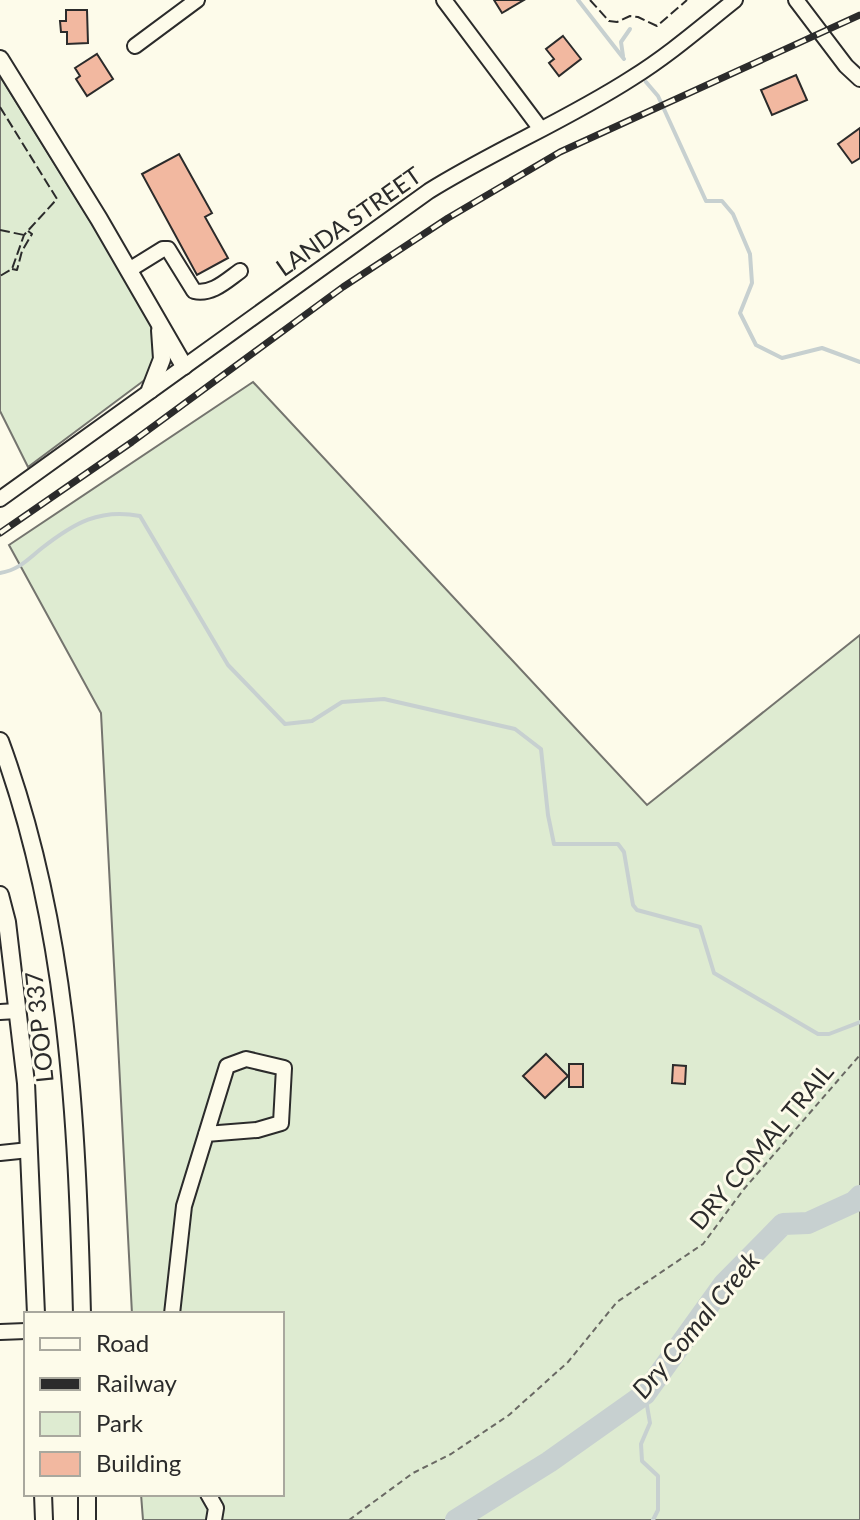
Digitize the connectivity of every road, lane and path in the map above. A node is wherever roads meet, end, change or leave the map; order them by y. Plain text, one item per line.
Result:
1 (197, 0) edge
2 (444, 0) edge
3 (735, 0) edge
4 (796, 0) edge
5 (806, 0) edge
6 (135, 46) dead end
7 (0, 59) edge
8 (858, 77) edge
9 (540, 128) junction
10 (129, 270) junction
11 (240, 271) dead end
12 (158, 320) junction
13 (184, 366) junction
14 (150, 390) junction
15 (0, 499) edge
16 (0, 741) edge
17 (0, 756) edge
18 (14, 782) junction
19 (0, 895) edge
20 (6, 966) edge
21 (9, 1012) edge
22 (859, 1056) edge
23 (206, 1134) junction
24 (29, 1150) junction
25 (0, 1153) edge
26 (36, 1312) edge
27 (82, 1312) edge
28 (172, 1312) edge
29 (24, 1331) edge
30 (0, 1332) edge
31 (43, 1496) edge
32 (87, 1496) edge
33 (209, 1496) edge
34 (44, 1520) edge
35 (87, 1520) edge
36 (214, 1520) edge
37 (349, 1520) edge

1 - 6 street
2 - 9 street
3 - 9 street, LANDA STREET
4 - 8 street
5 - 8 street
7 - 10 main road
9 - 13 street, LANDA STREET
10 - 11 street
10 - 12 main road
12 - 13 main road
12 - 14 main road
13 - 14 street, LANDA STREET
14 - 15 street, LANDA STREET
16 - 18 main road, LOOP 337
17 - 18 main road
18 - 27 main road, LOOP 337
19 - 20 main road, LOOP 337
20 - 21 main road, LOOP 337
21 - 24 main road, LOOP 337
22 - 37 path, DRY COMAL TRAIL
23 - 23 street
23 - 28 street
24 - 25 street
24 - 26 main road, LOOP 337
29 - 30 street
31 - 34 main road
32 - 35 main road
33 - 36 street

